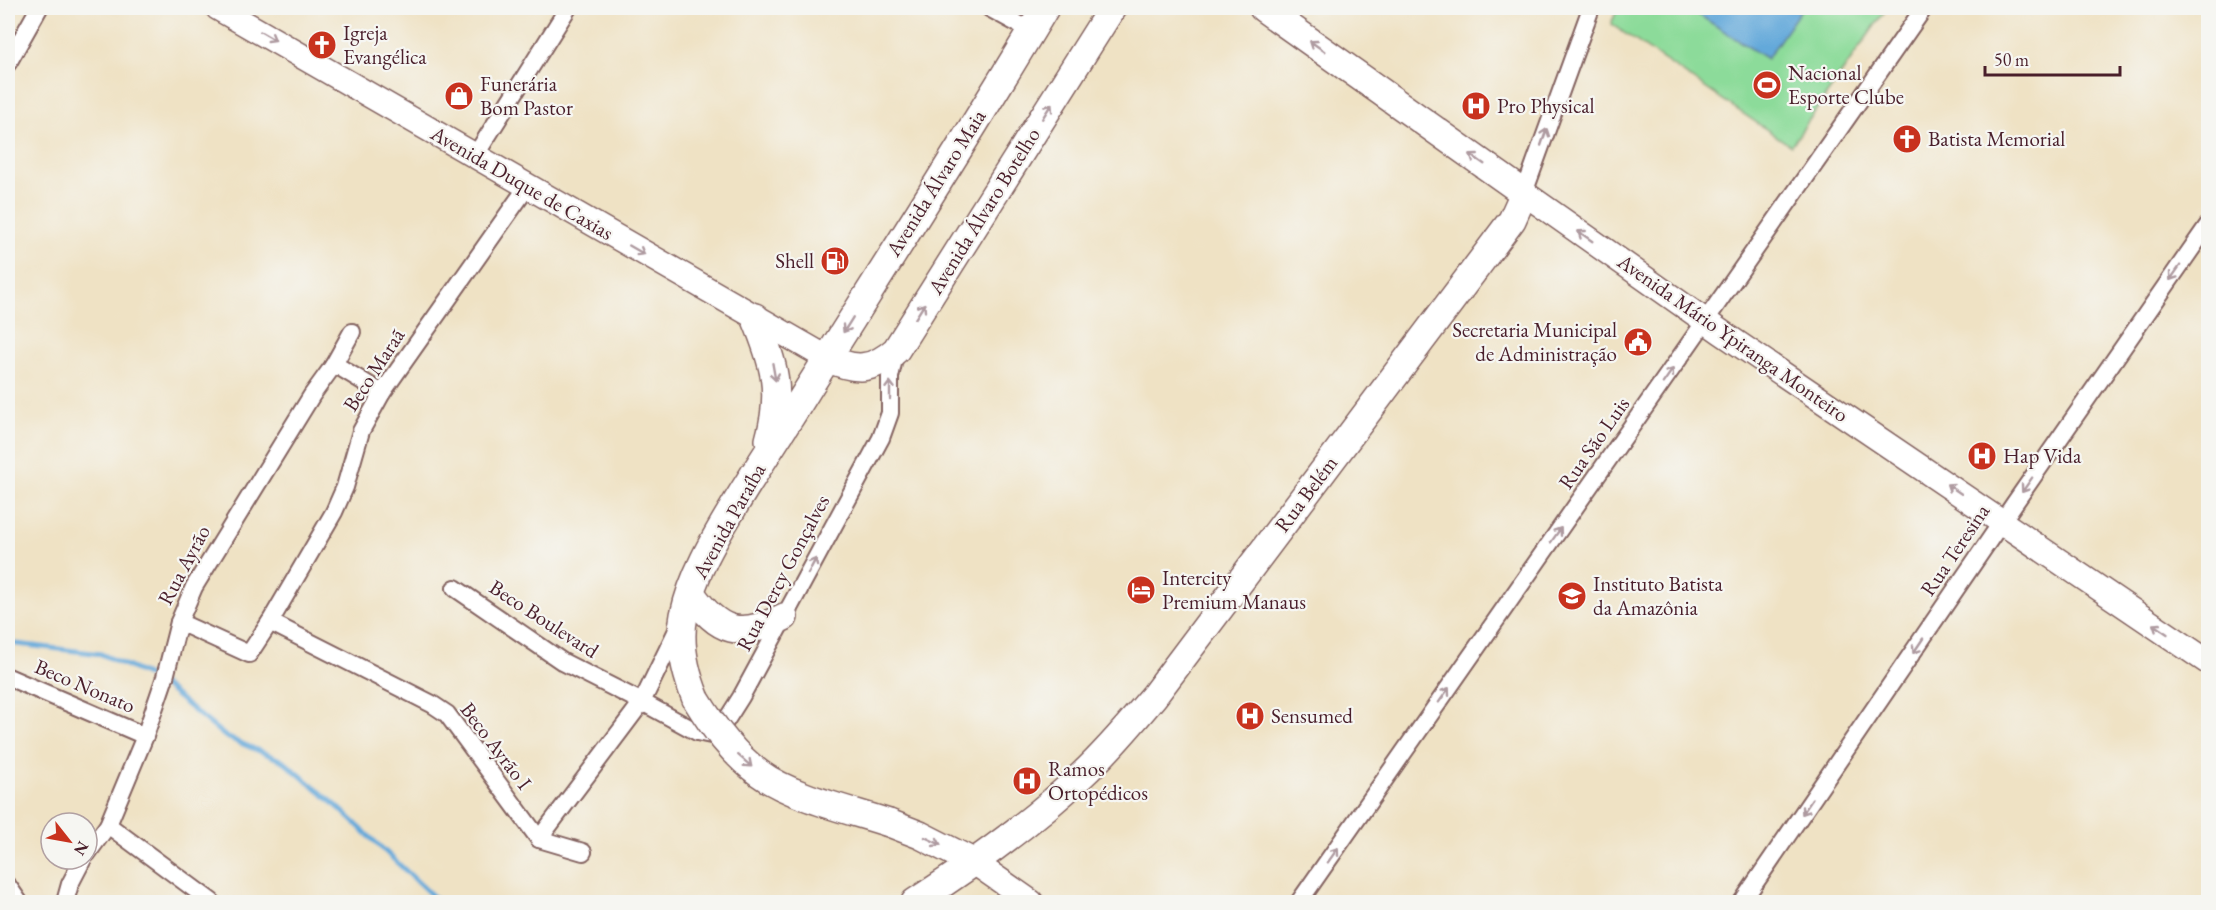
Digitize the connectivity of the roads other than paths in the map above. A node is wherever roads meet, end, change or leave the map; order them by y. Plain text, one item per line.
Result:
1 (39, 8) edge
2 (218, 8) edge
3 (568, 8) edge
4 (989, 8) edge
5 (1045, 8) edge
6 (1112, 8) edge
7 (1263, 8) edge
8 (1591, 8) edge
9 (1924, 8) edge
10 (1031, 31) junction
11 (8, 63) edge
12 (475, 156) junction
13 (527, 187) junction
14 (1524, 193) junction
15 (2208, 225) edge
16 (755, 317) junction
17 (1705, 321) junction
18 (352, 332) dead end
19 (896, 350) junction
20 (827, 358) junction
21 (333, 366) junction
22 (382, 393) junction
23 (766, 452) junction
24 (2002, 522) junction
25 (455, 588) dead end
26 (687, 605) junction
27 (784, 618) junction
28 (179, 622) junction
29 (270, 622) junction
30 (2208, 662) edge
31 (8, 677) edge
32 (642, 702) junction
33 (146, 736) junction
34 (108, 825) junction
35 (99, 837) edge
36 (539, 839) junction
37 (583, 852) dead end
38 (975, 863) junction
39 (77, 871) edge
40 (8, 886) edge
41 (19, 903) edge
42 (65, 903) edge
43 (212, 903) edge
44 (915, 903) edge
45 (1031, 903) edge
46 (1299, 903) edge
47 (1742, 903) edge

1 - 11 street
2 -> 12 main road, Avenida Duque de Caxias
3 - 12 street
4 - 10 street
5 - 10 main road, Avenida Álvaro Maia
19 -> 6 main road, Avenida Álvaro Botelho
14 -> 7 main road, Avenida Mário Ypiranga Monteiro
14 -> 8 street, Rua Belém
9 - 17 street, Rua São Luis
10 -> 20 main road, Avenida Álvaro Maia
12 - 13 main road, Avenida Duque de Caxias
13 -> 16 main road, Avenida Duque de Caxias
13 - 22 street, Beco Maraã
17 -> 14 main road, Avenida Mário Ypiranga Monteiro
14 - 38 main road, Rua Belém
15 -> 24 street, Rua Teresina
16 - 20 main road, Avenida Duque de Caxias
16 -> 23 main road
24 -> 17 main road, Avenida Mário Ypiranga Monteiro
46 -> 17 street, Rua São Luis
18 - 21 street, Rua Ayrão
19 - 20 main road, Avenida Álvaro Botelho
27 -> 19 street, Rua Dercy Gonçalves
20 - 23 main road, Avenida Paraíba
21 - 22 street
21 - 28 street, Rua Ayrão
22 - 29 street, Beco Maraã
23 - 26 main road, Avenida Paraíba
30 -> 24 main road, Avenida Mário Ypiranga Monteiro
24 -> 47 street, Rua Teresina
25 - 32 street, Beco Boulevard
26 - 27 main road
26 - 32 street
26 -> 38 main road, Avenida Paraíba, bridge
27 - 32 street, Rua Dercy Gonçalves
28 - 29 street, Beco Maraã
28 - 33 street, Rua Ayrão
29 - 36 street, Beco Ayrão I
31 - 33 street, Beco Nonato
32 - 36 street
33 - 34 street, Rua Ayrão
34 - 35 street, Rua Ayrão
34 - 43 street
36 - 37 street
38 - 44 main road, Rua Belém
38 - 45 main road
39 - 42 street
40 - 41 street

